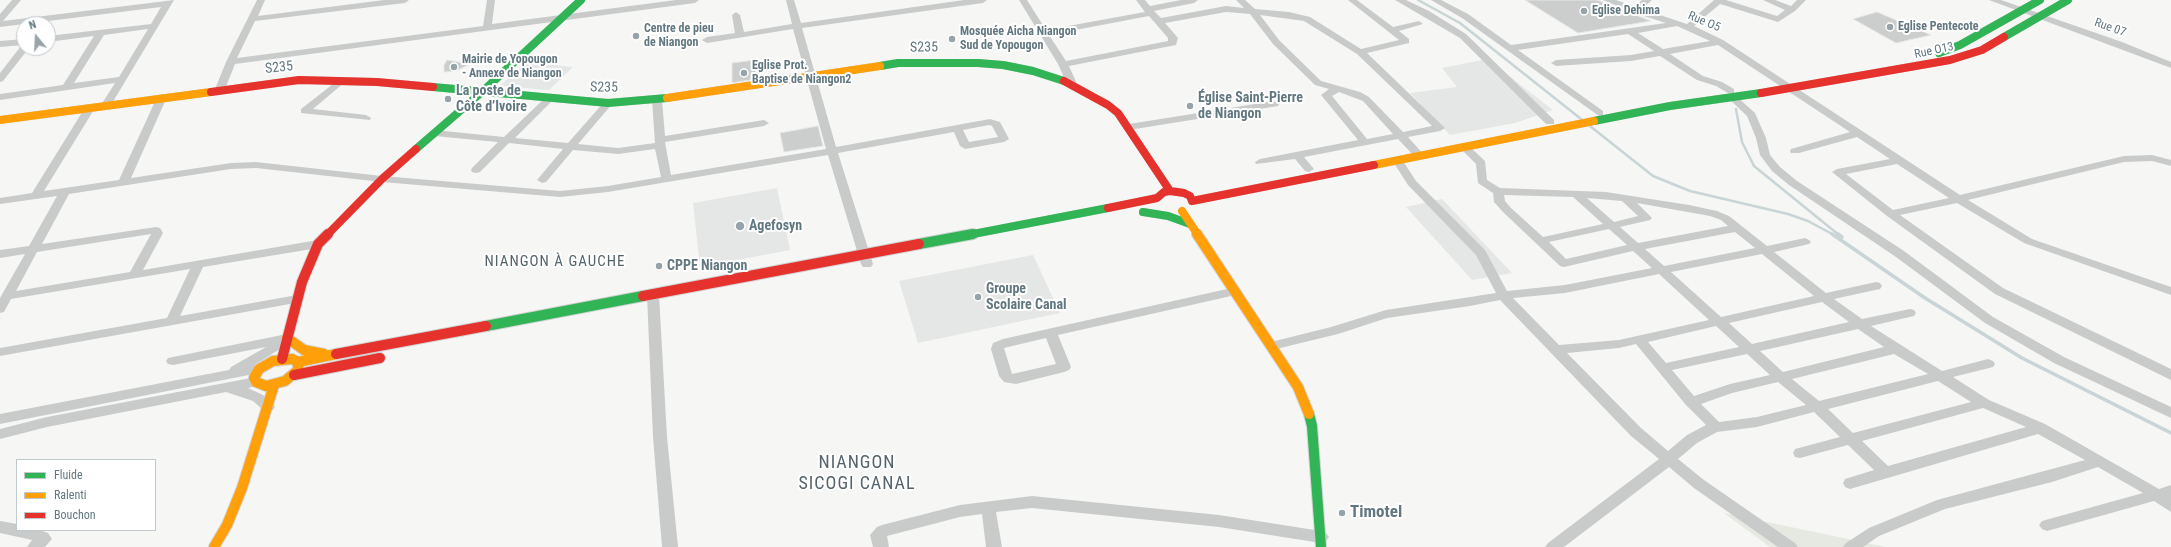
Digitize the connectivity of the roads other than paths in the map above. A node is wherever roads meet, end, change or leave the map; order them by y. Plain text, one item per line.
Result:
1 (17, 0) edge
2 (261, 0) edge
3 (405, 0) edge
4 (491, 0) edge
5 (581, 0) edge
6 (694, 0) edge
7 (790, 0) edge
8 (983, 0) edge
9 (1023, 0) edge
10 (1140, 0) edge
11 (1194, 0) edge
12 (1240, 0) edge
13 (1352, 0) edge
14 (1399, 0) edge
15 (1435, 0) edge
16 (1607, 0) edge
17 (1648, 0) edge
18 (1719, 0) edge
19 (1767, 0) edge
20 (1802, 0) edge
21 (1993, 0) edge
22 (2040, 0) edge
23 (2068, 0) edge
24 (169, 2) edge
25 (1792, 8) junction
26 (1634, 10) junction
27 (2022, 10) junction
28 (1151, 11) junction
29 (1254, 13) junction
30 (736, 15) dead end
31 (2040, 17) junction
32 (563, 18) junction
33 (0, 19) edge
34 (252, 19) junction
35 (1160, 21) junction
36 (0, 24) edge
37 (1419, 24) dead end
38 (1678, 24) junction
39 (154, 26) junction
40 (487, 26) junction
41 (797, 26) junction
42 (1688, 27) junction
43 (1391, 30) junction
44 (101, 32) junction
45 (1631, 32) junction
46 (1044, 33) junction
47 (740, 35) junction
48 (56, 38) edge
49 (707, 40) dead end
50 (1720, 42) junction
51 (16, 43) edge
52 (0, 44) edge
53 (1510, 48) junction
54 (1360, 52) junction
55 (1662, 52) junction
56 (18, 56) edge
57 (231, 62) junction
58 (1556, 63) dead end
59 (1063, 64) junction
60 (2171, 65) edge
61 (812, 77) junction
62 (0, 79) edge
63 (122, 80) junction
64 (342, 80) junction
65 (1782, 83) junction
66 (1072, 84) junction
67 (66, 88) junction
68 (220, 89) junction
69 (1792, 89) junction
70 (1337, 90) junction
71 (483, 91) junction
72 (1731, 94) junction
73 (0, 97) edge
74 (162, 97) junction
75 (549, 99) junction
76 (657, 100) junction
77 (608, 103) junction
78 (1274, 104) dead end
79 (106, 105) junction
80 (90, 108) junction
81 (1597, 117) junction
82 (366, 118) dead end
83 (1, 122) edge
84 (1550, 122) junction
85 (764, 123) dead end
86 (1129, 127) junction
87 (957, 128) dead end
88 (434, 133) junction
89 (1859, 133) junction
90 (1399, 136) junction
91 (507, 140) junction
92 (660, 142) junction
93 (1365, 143) junction
94 (1464, 147) junction
95 (570, 148) junction
96 (832, 151) junction
97 (1795, 151) dead end
98 (1416, 153) junction
99 (1298, 156) junction
100 (1397, 160) junction
101 (1899, 160) junction
102 (1260, 162) dead end
103 (2171, 162) edge
104 (1310, 169) junction
105 (476, 170) dead end
106 (1161, 178) junction
107 (382, 179) junction
108 (667, 179) junction
109 (542, 180) dead end
110 (124, 181) junction
111 (65, 191) junction
112 (1170, 191) junction
113 (1498, 191) junction
114 (1184, 193) junction
115 (1575, 193) junction
116 (36, 195) junction
117 (1157, 198) junction
118 (1625, 198) junction
119 (1958, 199) junction
120 (0, 200) edge
121 (1192, 201) junction
122 (1128, 204) junction
123 (1162, 208) junction
124 (1182, 210) junction
125 (1143, 212) junction
126 (1133, 214) dead end
127 (1891, 214) junction
128 (1190, 224) junction
129 (1612, 226) junction
130 (1739, 228) junction
131 (1539, 241) junction
132 (1805, 242) dead end
133 (318, 244) junction
134 (1636, 247) junction
135 (32, 248) junction
136 (1767, 250) junction
137 (0, 254) edge
138 (867, 262) junction
139 (198, 264) junction
140 (1662, 271) junction
141 (134, 275) junction
142 (1876, 286) dead end
143 (1236, 291) junction
144 (2171, 291) edge
145 (1503, 294) junction
146 (8, 296) junction
147 (1824, 298) junction
148 (297, 299) junction
149 (653, 303) junction
150 (0, 309) edge
151 (1910, 312) dead end
152 (172, 320) junction
153 (1718, 320) junction
154 (1858, 324) junction
155 (1050, 334) junction
156 (287, 338) junction
157 (1639, 338) junction
158 (1272, 346) junction
159 (1748, 348) junction
160 (1896, 349) junction
161 (1555, 350) junction
162 (0, 352) edge
163 (334, 355) junction
164 (393, 356) dead end
165 (282, 359) junction
166 (173, 361) dead end
167 (298, 362) junction
168 (1988, 364) dead end
169 (333, 368) junction
170 (1663, 368) junction
171 (294, 375) junction
172 (2171, 375) edge
173 (257, 376) junction
174 (1781, 377) junction
175 (1941, 378) junction
176 (225, 382) junction
177 (274, 385) junction
178 (1691, 402) junction
179 (1984, 403) junction
180 (1816, 406) junction
181 (268, 407) junction
182 (53, 409) junction
183 (2171, 413) edge
184 (0, 419) edge
185 (47, 422) junction
186 (1716, 427) junction
187 (2040, 428) junction
188 (0, 434) edge
189 (1851, 440) junction
190 (1800, 453) dead end
191 (1668, 460) junction
192 (2097, 462) junction
193 (1886, 473) junction
194 (1850, 483) dead end
195 (2165, 493) edge
196 (988, 506) junction
197 (2171, 506) edge
198 (2047, 525) dead end
199 (0, 527) edge
200 (16, 530) edge
201 (21, 531) edge
202 (1321, 542) edge
203 (35, 547) edge
204 (214, 547) edge
205 (670, 547) edge
206 (881, 547) edge
207 (994, 547) edge
208 (1553, 547) edge
209 (1790, 547) edge
210 (1851, 547) edge

1 - 33 street
2 - 34 street
3 - 34 street
4 - 40 street
5 - 32 main road
6 - 32 street
7 - 41 street
8 - 41 street
9 - 46 street
10 - 28 street
11 - 28 street
12 - 29 street
13 - 43 street
14 - 84 street
15 - 53 street
16 - 26 street, Rue O5
17 - 26 street
18 - 25 street
18 - 42 street
19 - 25 street
20 - 25 street
21 - 27 street, Rue 07
22 - 27 main road, Rue O13
23 - 31 main road, Rue O13
24 - 36 street
24 - 39 street
26 - 38 street, Rue O5
27 - 31 street, Rue 07
27 - 65 main road, Rue O13
28 - 35 street
28 - 46 street
29 - 35 street
29 - 54 street
29 - 70 street
30 - 47 street
31 - 60 street, Rue 07
31 - 69 main road, Rue O13
32 - 40 street
32 - 71 main road
34 - 57 street
35 - 59 street
37 - 43 street
38 - 42 street, Rue O5
38 - 45 street
39 - 44 street
39 - 63 street
40 - 57 street
41 - 47 street
41 - 61 street
42 - 50 street, Rue O5
43 - 54 street
44 - 48 street
44 - 67 street
45 - 53 street
45 - 55 street
46 - 59 street
47 - 49 street
50 - 55 street
50 - 65 street, Rue O5
51 - 52 street
53 - 81 street
54 - 90 street
55 - 58 street
55 - 72 street
56 - 62 street
57 - 68 street
59 - 66 street
61 - 66 main road, S235
61 - 76 main road, S235
61 - 96 street
63 - 67 street
63 - 79 street
64 - 68 main road, S235
64 - 71 main road, S235
64 - 82 street
65 - 69 street, Rue O5
65 - 72 main road, Rue O13
66 - 86 main road, S235
67 - 73 street
68 - 74 main road, S235
69 - 72 main road, Rue O13
69 - 89 street, Rue O5
70 - 90 street
70 - 93 street
71 - 75 main road, S235
71 - 88 main road
72 - 81 main road
72 - 183 street
74 - 79 main road, S235
74 - 110 street
75 - 77 main road, S235
75 - 91 street
76 - 77 main road, S235
76 - 92 street
77 - 95 street
78 - 86 street
79 - 80 main road, S235
80 - 83 main road, S235
80 - 116 street
81 - 84 main road
81 - 94 main road
84 - 98 main road
85 - 92 street
86 - 106 main road, S235
87 - 96 street
88 - 91 street
88 - 107 main road
89 - 97 street
89 - 101 street, Rue O5
90 - 93 street
90 - 98 street
91 - 95 street
91 - 105 street
92 - 95 street
92 - 108 street
93 - 99 street
94 - 98 main road
94 - 113 street
95 - 109 street
96 - 108 street
96 - 138 street
98 - 100 main road
98 - 104 main road
99 - 102 street
99 - 104 street
100 - 121 main road
100 - 145 street
101 - 119 street, Rue O5
101 - 127 street
103 - 119 street
104 - 114 main road
106 - 112 main road, S235
106 - 122 main road
107 - 108 street
107 - 110 street
107 - 133 main road
110 - 111 street
111 - 116 street
111 - 135 street
112 - 114 main road
112 - 117 main road
113 - 115 street
113 - 131 street
114 - 121 main road
115 - 118 street
115 - 129 street
116 - 120 street
117 - 122 main road
117 - 123 main road
118 - 129 street
118 - 130 street
119 - 127 street
119 - 144 street, Rue O5
121 - 124 main road
122 - 138 main road
123 - 124 main road
123 - 125 main road
124 - 128 main road
125 - 126 main road
125 - 128 main road
127 - 172 street
128 - 143 main road
129 - 131 street
129 - 134 street
130 - 134 street
130 - 136 street
131 - 134 street
132 - 136 street
133 - 139 street
133 - 148 main road
134 - 140 street
135 - 137 street
135 - 141 street
135 - 146 street
136 - 140 street
136 - 147 street
138 - 149 main road
139 - 141 street
139 - 152 street
140 - 145 street
140 - 153 street
141 - 146 street
142 - 147 street
143 - 155 street
143 - 158 main road
145 - 158 street
145 - 161 street
146 - 150 street
147 - 153 street
147 - 154 street
148 - 152 street
148 - 156 main road
149 - 163 main road
149 - 205 street
151 - 154 street
152 - 162 street
153 - 157 street
153 - 159 street
154 - 159 street
154 - 160 street
155 - 155 street
156 - 163 main road
156 - 165 main road
156 - 166 street
156 - 176 street
157 - 161 street
157 - 170 street
158 - 202 main road
159 - 170 street
159 - 174 street
160 - 174 street
160 - 175 street
161 - 191 street
163 - 167 main road
164 - 169 main road
165 - 167 main road
165 - 173 main road
167 - 171 main road
168 - 175 street
169 - 171 main road
169 - 181 main road
170 - 178 street
171 - 177 main road
173 - 176 street
173 - 177 main road
174 - 178 street
174 - 180 street
175 - 179 street
175 - 180 street
176 - 181 street
176 - 182 street
176 - 185 street
177 - 181 main road
178 - 186 street
179 - 187 street
179 - 189 street
180 - 186 street
180 - 189 street
181 - 204 main road
182 - 184 street
182 - 185 street
185 - 188 street
186 - 191 street
187 - 192 street
187 - 193 street
189 - 190 street
189 - 193 street
191 - 208 street
191 - 209 street
192 - 195 street
192 - 210 street
193 - 194 street
195 - 197 street
195 - 198 street
196 - 202 street
196 - 206 street
196 - 207 street
199 - 200 street
201 - 203 street

